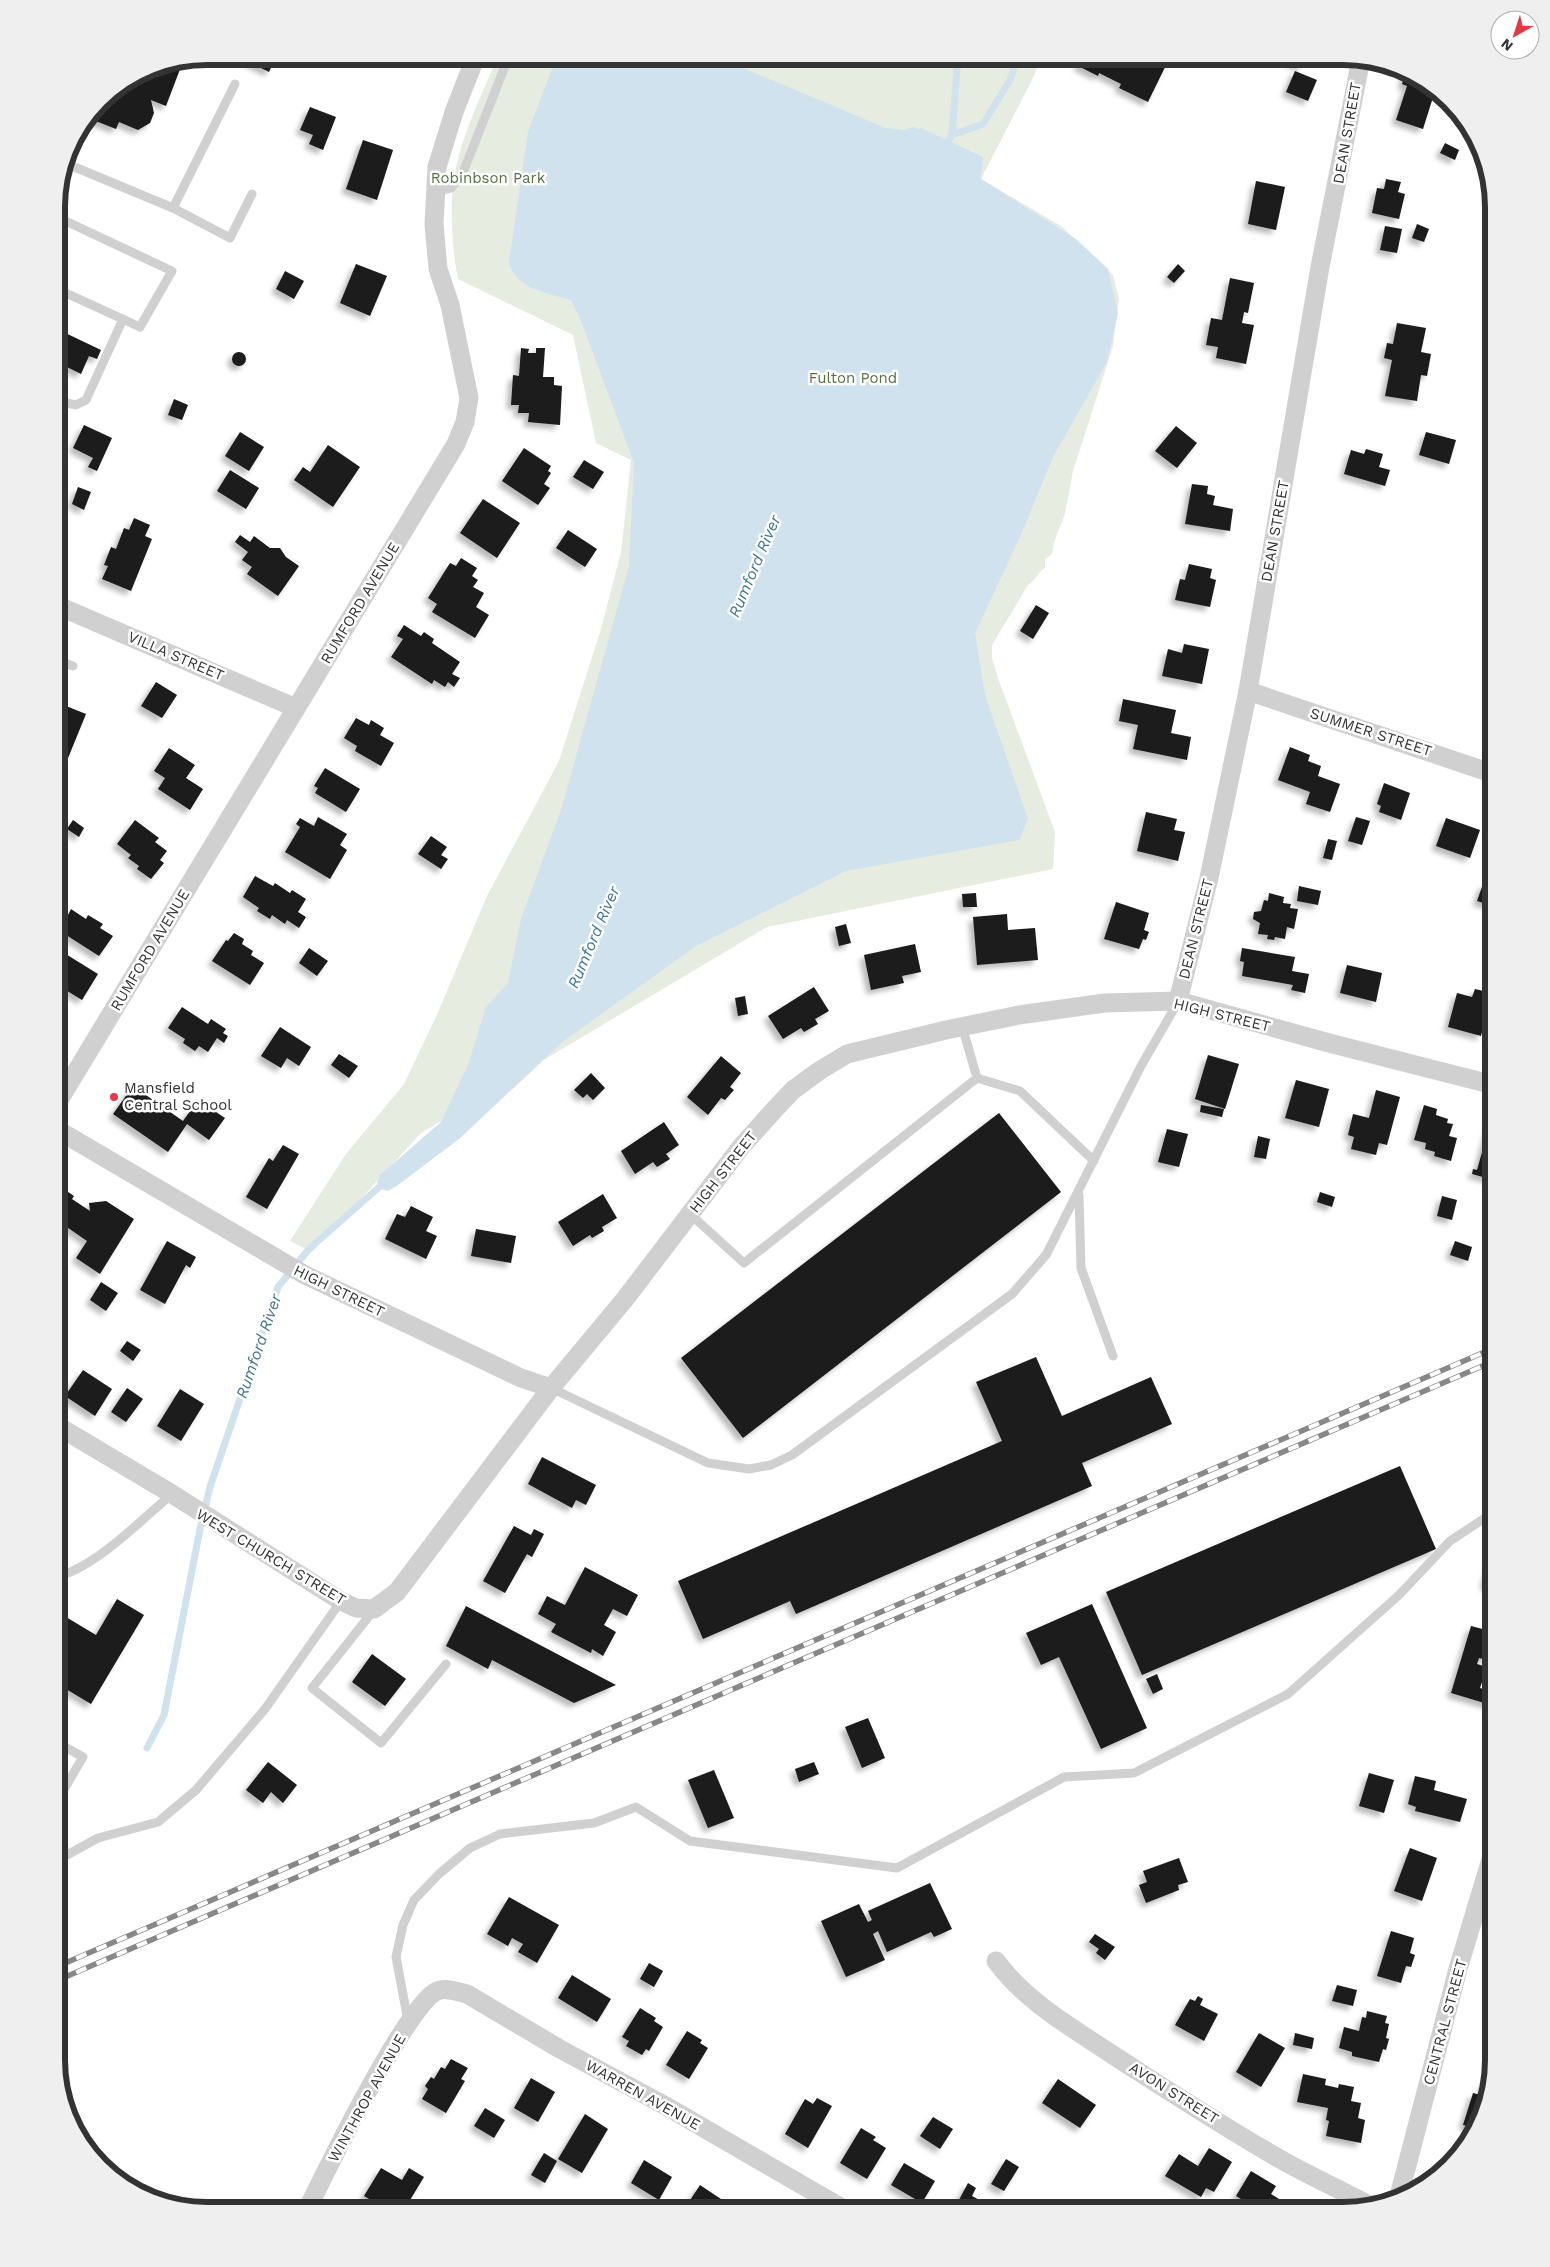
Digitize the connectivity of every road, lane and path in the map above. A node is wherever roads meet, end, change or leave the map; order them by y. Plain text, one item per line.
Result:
1 (472, 65) edge
2 (505, 65) edge
3 (1359, 66) edge
4 (235, 84) dead end
5 (72, 166) edge
6 (436, 192) junction
7 (252, 194) dead end
8 (173, 208) junction
9 (65, 222) edge
10 (65, 293) edge
11 (123, 319) junction
12 (65, 403) edge
13 (65, 609) edge
14 (65, 663) edge
15 (73, 666) dead end
16 (1248, 691) junction
17 (296, 708) junction
18 (1485, 771) edge
19 (1178, 1001) junction
20 (962, 1026) junction
21 (977, 1078) junction
22 (1485, 1082) edge
23 (65, 1090) edge
24 (65, 1134) edge
25 (1094, 1161) junction
26 (1079, 1192) junction
27 (690, 1214) junction
28 (1113, 1356) dead end
29 (551, 1388) junction
30 (65, 1431) edge
31 (177, 1498) junction
32 (1485, 1518) edge
33 (65, 1575) edge
34 (341, 1601) junction
35 (374, 1610) junction
36 (446, 1664) dead end
37 (65, 1747) edge
38 (65, 1788) edge
39 (65, 1856) edge
40 (1485, 1879) edge
41 (996, 1961) dead end
42 (436, 1991) joint
43 (408, 2024) junction
44 (1401, 2189) edge
45 (1361, 2201) edge
46 (311, 2202) edge
47 (831, 2202) edge

1 - 6 street, RUMFORD AVENUE
2 - 6 lane
3 - 16 street, DEAN STREET
4 - 8 lane
5 - 8 lane
6 - 17 street, RUMFORD AVENUE
7 - 8 lane
9 - 11 lane
10 - 11 lane
11 - 12 lane
13 - 17 street, VILLA STREET
14 - 15 lane
16 - 18 street, SUMMER STREET
16 - 19 street, DEAN STREET
17 - 23 street, RUMFORD AVENUE
19 - 20 street, HIGH STREET
19 - 22 street, HIGH STREET
19 - 25 lane
20 - 21 lane
20 - 27 street, HIGH STREET
21 - 25 lane
21 - 27 lane
24 - 29 street, HIGH STREET
25 - 26 lane
26 - 28 lane
26 - 29 lane
27 - 29 street, HIGH STREET
29 - 35 street
30 - 31 street, WEST CHURCH STREET
31 - 33 lane
31 - 34 street, WEST CHURCH STREET
32 - 43 lane
34 - 35 street, WEST CHURCH STREET
34 - 39 lane
35 - 36 lane
37 - 38 lane
40 - 44 street, CENTRAL STREET
41 - 45 street, AVON STREET
42 - 43 street, WINTHROP AVENUE
42 - 47 street, WARREN AVENUE
43 - 46 street, WINTHROP AVENUE

